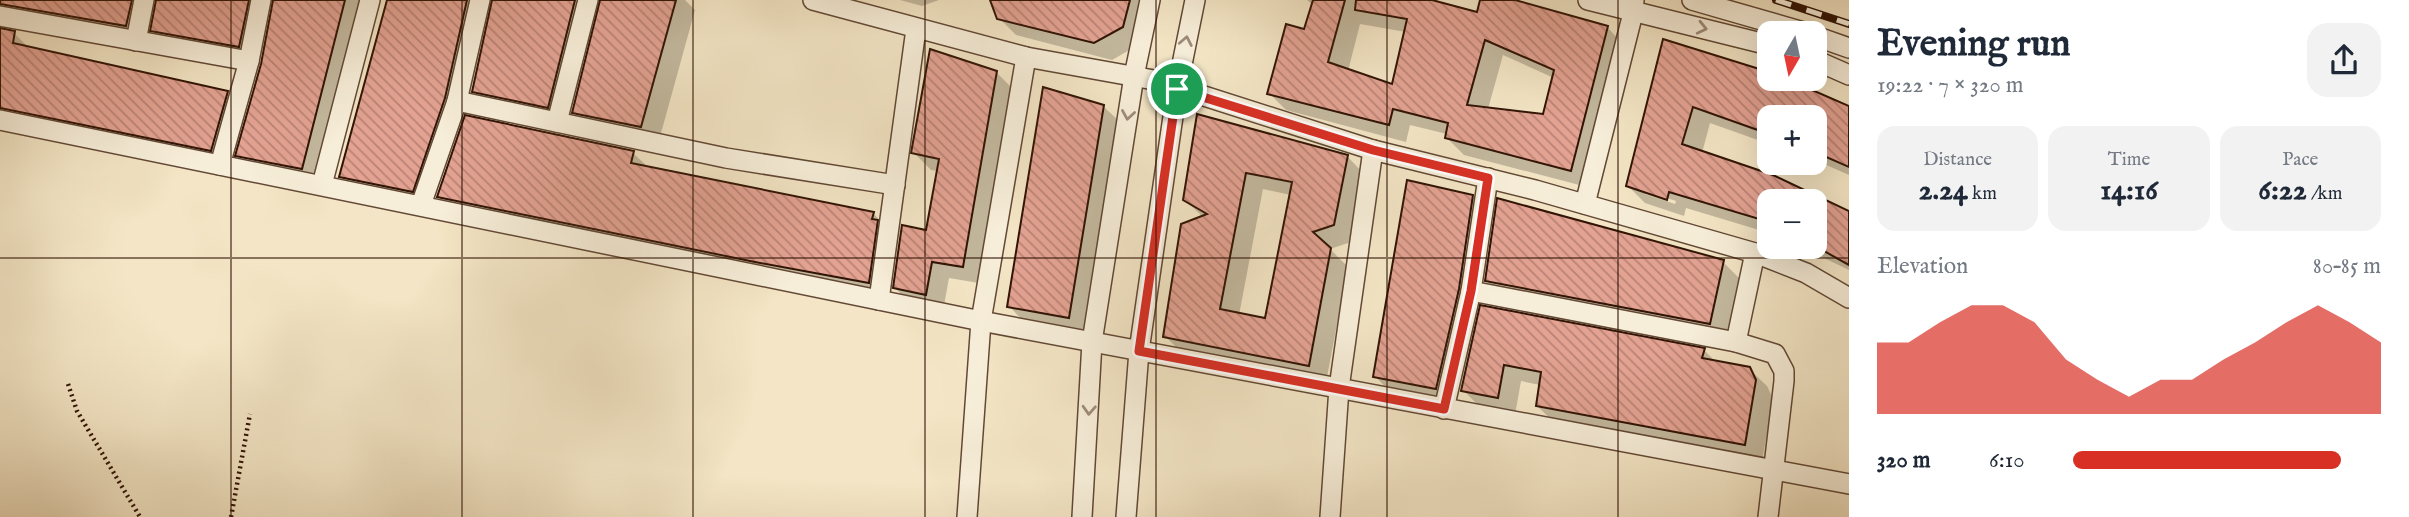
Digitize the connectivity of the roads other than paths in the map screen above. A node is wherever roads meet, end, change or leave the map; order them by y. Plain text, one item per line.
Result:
1 (144, 0) edge
2 (261, 0) edge
3 (370, 0) edge
4 (480, 0) edge
5 (588, 0) edge
6 (813, 0) edge
7 (1150, 0) edge
8 (1195, 0) edge
9 (1588, 0) edge
10 (1692, 0) edge
11 (1633, 6) edge
12 (0, 16) edge
13 (1765, 21) edge
14 (916, 29) junction
15 (1827, 40) edge
16 (136, 41) junction
17 (1757, 42) edge
18 (1849, 48) edge
19 (1026, 57) junction
20 (249, 61) junction
21 (1827, 65) edge
22 (1849, 75) edge
23 (1134, 76) junction
24 (1177, 89) junction
25 (457, 101) junction
26 (0, 120) edge
27 (557, 122) junction
28 (1373, 150) junction
29 (220, 165) junction
30 (1488, 178) junction
31 (322, 185) junction
32 (895, 185) junction
33 (1585, 204) junction
34 (421, 205) junction
35 (1755, 253) junction
36 (1471, 291) junction
37 (1849, 298) edge
38 (879, 300) junction
39 (981, 321) junction
40 (1093, 342) junction
41 (1736, 342) junction
42 (1139, 351) junction
43 (1339, 388) junction
44 (1444, 409) junction
45 (1772, 468) junction
46 (1849, 484) edge
47 (967, 517) edge
48 (1082, 517) edge
49 (1126, 517) edge
50 (1330, 517) edge
51 (1768, 517) edge

1 - 16 street
2 - 20 street
3 - 31 street
4 - 25 street
5 - 27 street
6 - 14 street
7 - 23 street
24 -> 8 street
9 - 11 street
10 - 13 street
11 -> 17 street
11 - 33 street
12 - 16 street
14 - 19 street
14 - 32 street
15 - 18 street
16 - 20 street
19 - 23 street
19 - 39 street
20 - 29 street
21 - 22 street
23 - 24 street
23 -> 40 street
24 - 28 street
24 - 42 street
25 - 27 street
25 - 34 street
26 - 29 street
27 - 32 street
28 - 30 street
28 - 43 street
29 - 31 street
30 - 33 street
30 - 36 street
31 - 34 street
32 - 38 street
33 - 35 street
34 - 38 street
35 - 37 street
35 - 41 street
36 - 41 street
36 - 44 street
38 - 39 street
39 - 40 street
39 - 47 street
40 - 42 street
40 -> 48 street
41 - 45 street
42 - 43 street
42 - 49 street
43 - 44 street
43 - 50 street
44 - 45 street
45 - 46 street
45 - 51 street

